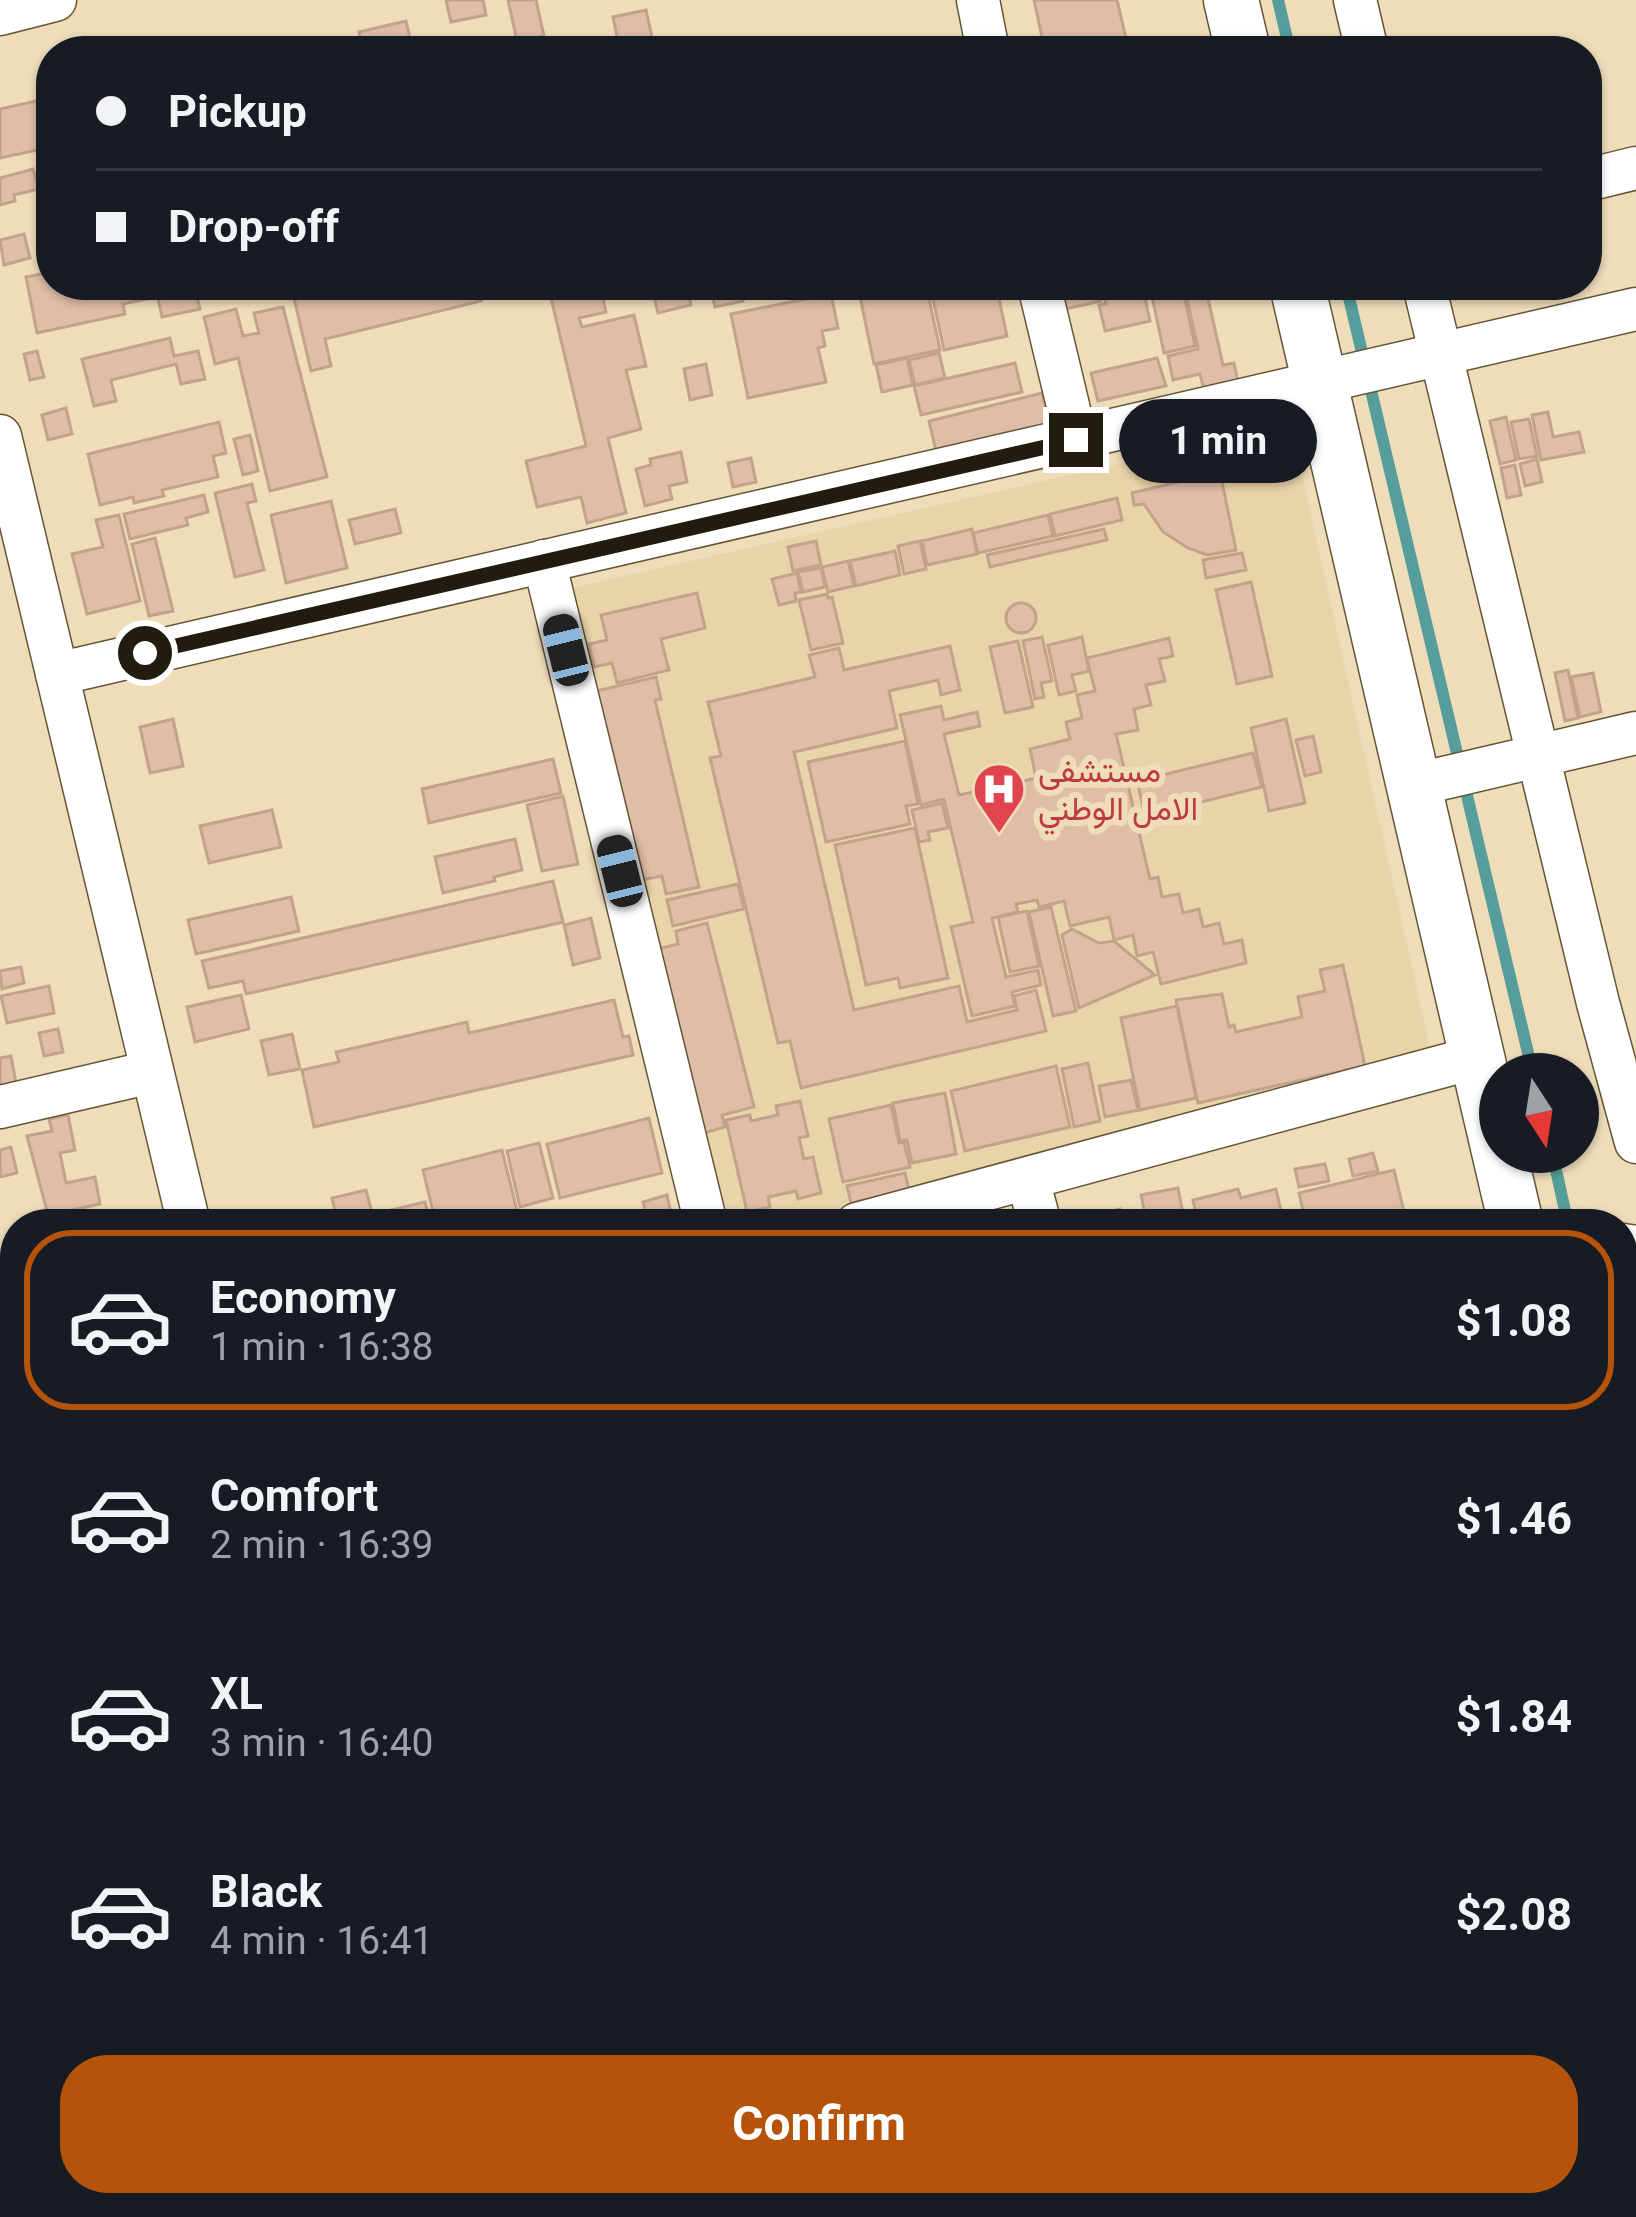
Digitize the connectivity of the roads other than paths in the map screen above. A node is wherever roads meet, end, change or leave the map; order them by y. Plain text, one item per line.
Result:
1 (55, 0) edge
2 (978, 0) edge
3 (1232, 0) edge
4 (1355, 0) edge
5 (0, 14) edge
6 (985, 36) edge
7 (1240, 36) edge
8 (1363, 36) edge
9 (1636, 168) edge
10 (1602, 176) edge
11 (1043, 300) edge
12 (1301, 300) edge
13 (1428, 300) edge
14 (1636, 309) edge
15 (1441, 354) junction
16 (1320, 381) junction
17 (0, 436) edge
18 (1076, 440) junction
19 (544, 561) junction
20 (57, 674) junction
21 (1636, 733) edge
22 (1538, 757) junction
23 (1446, 779) junction
24 (1617, 998) edge
25 (1477, 1058) junction
26 (152, 1072) junction
27 (0, 1107) edge
28 (1636, 1142) edge
29 (1028, 1180) junction
30 (185, 1209) edge
31 (702, 1209) edge
32 (915, 1209) edge
33 (1036, 1209) edge
34 (1512, 1209) edge

1 - 5 street
2 - 6 street
3 - 7 street
4 - 8 street
9 - 10 street
11 - 18 street
12 - 16 street
13 - 15 street
14 - 15 street
15 - 16 street
15 - 22 street
16 - 18 street
16 - 23 street
17 - 20 street
18 - 19 street
19 - 20 street
19 - 31 street
20 - 26 street
21 - 22 street
22 - 23 street
22 - 24 street
23 - 25 street
24 - 28 street
25 - 29 street
25 - 34 street
26 - 27 street
26 - 30 street
29 - 32 street
29 - 33 street

